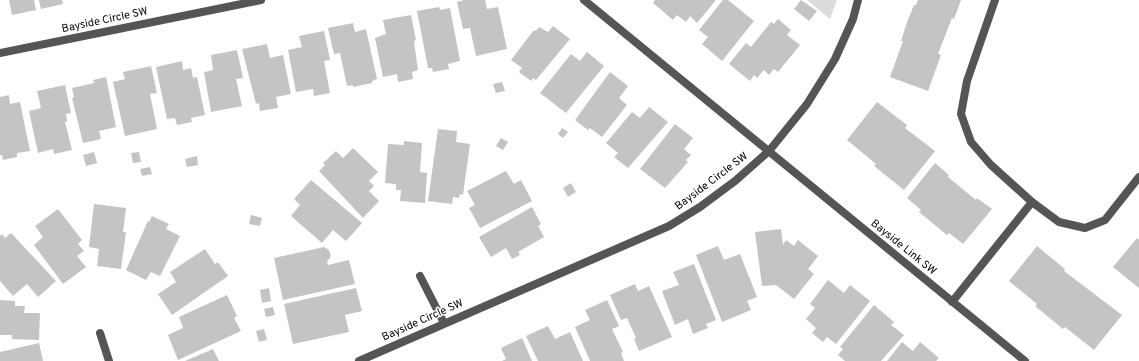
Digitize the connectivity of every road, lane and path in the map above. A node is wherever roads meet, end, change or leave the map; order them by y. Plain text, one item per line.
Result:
1 (260, 0) edge
2 (584, 0) edge
3 (858, 0) edge
4 (995, 0) edge
5 (0, 53) edge
6 (769, 151) junction
7 (1139, 177) edge
8 (1032, 202) junction
9 (420, 276) dead end
10 (952, 302) junction
11 (444, 323) junction
12 (100, 333) dead end
13 (109, 361) edge
14 (359, 361) edge
15 (1024, 361) edge

1 - 5 street, Bayside Circle SW
2 - 6 street, Bayside Circle SW
3 - 6 street
4 - 8 street
6 - 10 street, Bayside Link SW
6 - 11 street, Bayside Circle SW
7 - 8 street
8 - 10 street
9 - 11 street
10 - 15 street, Bayside Link SW
11 - 14 street, Bayside Circle SW
12 - 13 street

